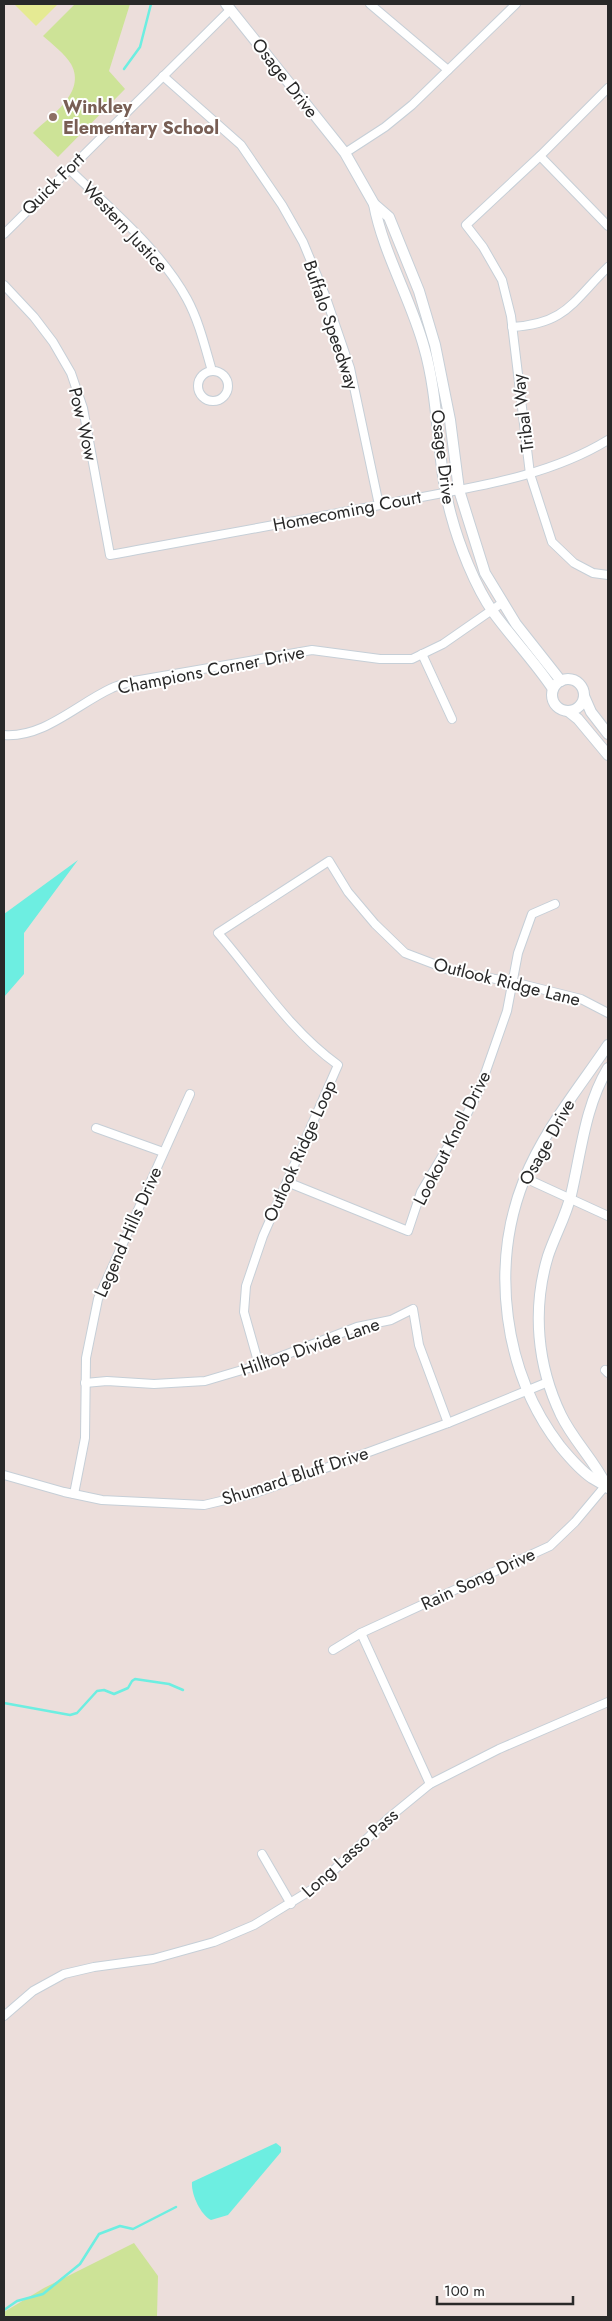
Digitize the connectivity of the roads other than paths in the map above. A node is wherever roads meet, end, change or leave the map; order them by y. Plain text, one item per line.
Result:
1 (370, 4) edge
2 (516, 4) edge
3 (229, 6) edge
4 (448, 70) junction
5 (163, 76) junction
6 (608, 88) edge
7 (345, 153) junction
8 (540, 156) junction
9 (69, 169) junction
10 (374, 204) junction
11 (608, 226) edge
12 (4, 234) edge
13 (608, 267) edge
14 (4, 285) edge
15 (512, 327) junction
16 (212, 371) dead end
17 (608, 440) edge
18 (530, 474) junction
19 (459, 490) junction
20 (445, 492) junction
21 (378, 505) junction
22 (110, 555) joint
23 (608, 575) edge
24 (502, 603) junction
25 (492, 610) junction
26 (422, 654) junction
27 (561, 681) junction
28 (553, 689) junction
29 (584, 696) junction
30 (568, 712) junction
31 (452, 719) dead end
32 (608, 734) edge
33 (4, 735) edge
34 (608, 755) edge
35 (329, 861) joint
36 (555, 904) dead end
37 (513, 982) junction
38 (608, 1013) edge
39 (608, 1045) edge
40 (608, 1068) edge
41 (190, 1094) dead end
42 (96, 1128) dead end
43 (163, 1152) junction
44 (525, 1178) junction
45 (286, 1182) junction
46 (570, 1198) junction
47 (608, 1216) edge
48 (259, 1365) junction
49 (548, 1382) junction
50 (85, 1383) junction
51 (526, 1390) junction
52 (448, 1423) junction
53 (4, 1475) edge
54 (607, 1486) edge
55 (74, 1494) junction
56 (361, 1633) junction
57 (333, 1650) dead end
58 (608, 1702) edge
59 (430, 1784) junction
60 (262, 1854) dead end
61 (291, 1904) junction
62 (4, 2016) edge

1 - 4 street
2 - 4 street
3 - 5 street, Quick Fort
3 - 7 street, Osage Drive
4 - 7 street
5 - 9 street, Quick Fort
5 - 21 street, Buffalo Speedway
6 - 8 street
7 - 10 street, Osage Drive
8 - 11 street
8 - 15 street, Tribal Way
9 - 12 street, Quick Fort
9 - 16 street, Western Justice
10 - 19 street, Osage Drive
10 - 20 street, Osage Drive
13 - 15 street
14 - 22 street, Pow Wow
15 - 18 street, Tribal Way
17 - 18 street, Homecoming Court
18 - 19 street, Homecoming Court
18 - 23 street, Tribal Way
19 - 20 street, Homecoming Court
19 - 24 street, Osage Drive
20 - 21 street, Homecoming Court
20 - 25 street, Osage Drive
21 - 22 street, Homecoming Court
24 - 25 street, Champions Corner Drive
24 - 27 street, Osage Drive
25 - 26 street, Champions Corner Drive
25 - 28 street, Osage Drive
26 - 31 street
26 - 33 street, Champions Corner Drive
27 - 28 street
27 - 29 street
28 - 30 street
29 - 30 street
29 - 32 street
30 - 34 street
35 - 37 street, Outlook Ridge Lane
35 - 45 street, Outlook Ridge Loop
36 - 37 street, Lookout Knoll Drive
37 - 38 street, Outlook Ridge Lane
37 - 45 street, Lookout Knoll Drive
39 - 44 street, Osage Drive
40 - 46 street, Osage Drive
41 - 43 street, Legend Hills Drive
42 - 43 street
43 - 50 street, Legend Hills Drive
44 - 46 street
44 - 51 street, Osage Drive
45 - 48 street, Outlook Ridge Loop
46 - 47 street
46 - 49 street, Osage Drive
48 - 50 street, Hilltop Divide Lane
48 - 52 street, Hilltop Divide Lane
49 - 51 street, Shumard Bluff Drive
49 - 54 street, Osage Drive
50 - 55 street, Legend Hills Drive
51 - 52 street, Shumard Bluff Drive
51 - 54 street, Osage Drive
52 - 55 street, Shumard Bluff Drive
53 - 55 street, Shumard Bluff Drive
54 - 56 street, Rain Song Drive
56 - 57 street, Rain Song Drive
56 - 59 street
58 - 59 street, Long Lasso Pass
59 - 61 street, Long Lasso Pass
60 - 61 street
61 - 62 street, Long Lasso Pass

